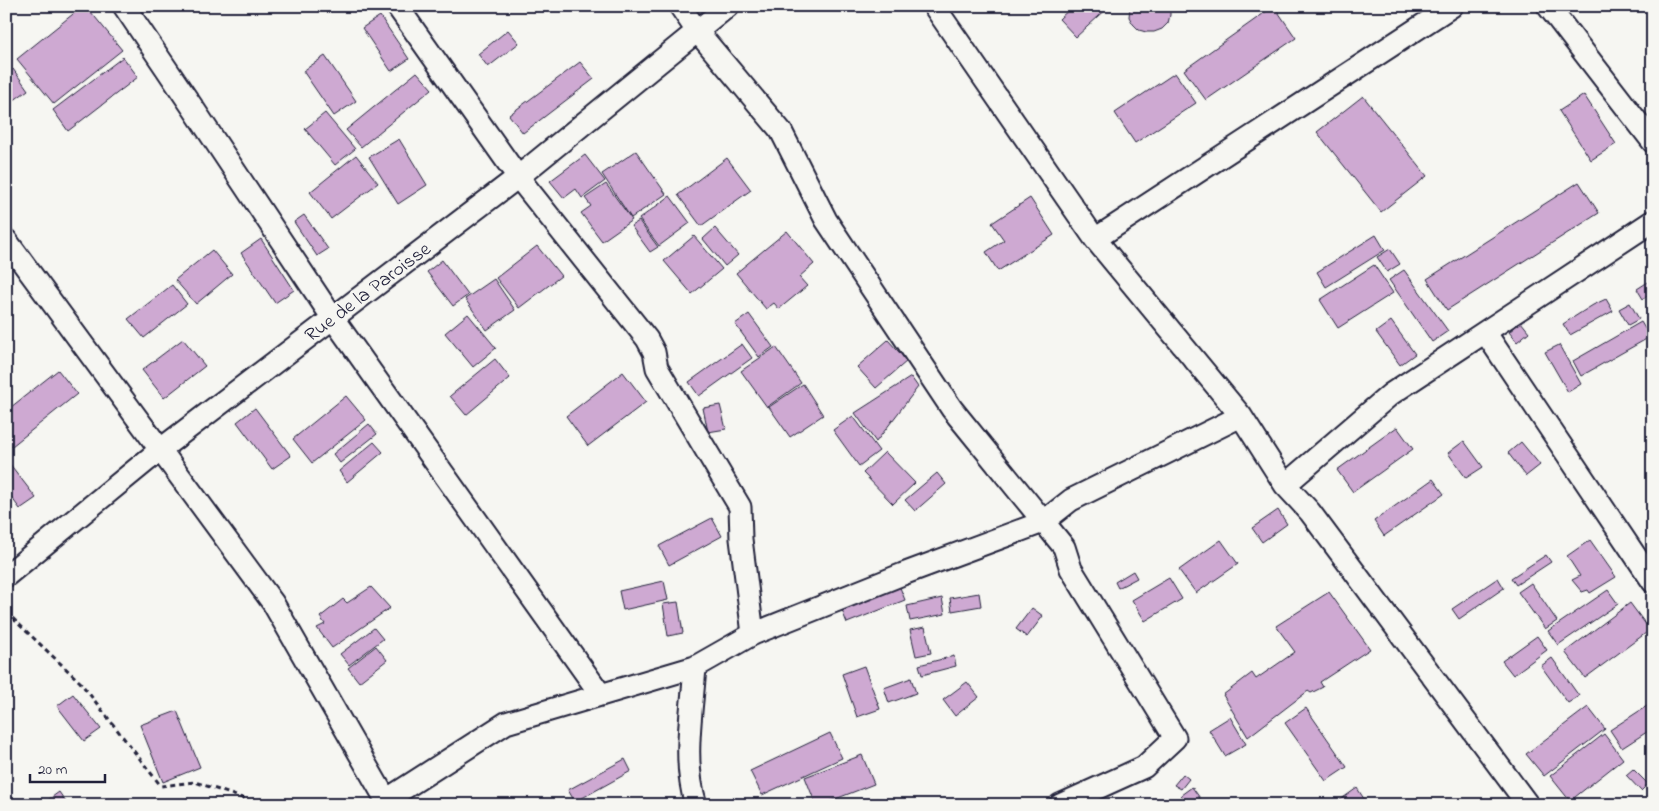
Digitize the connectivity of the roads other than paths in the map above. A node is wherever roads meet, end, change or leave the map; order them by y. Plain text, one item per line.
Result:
1 (124, 6) edge
2 (397, 6) edge
3 (680, 6) edge
4 (728, 6) edge
5 (934, 6) edge
6 (1452, 6) edge
7 (1548, 6) edge
8 (697, 31) junction
9 (1653, 142) edge
10 (518, 177) junction
11 (1653, 221) edge
12 (1095, 239) junction
13 (6, 240) edge
14 (13, 265) edge
15 (332, 317) junction
16 (1484, 332) junction
17 (1241, 416) junction
18 (161, 449) junction
19 (1285, 485) junction
20 (1043, 522) junction
21 (6, 576) edge
22 (1653, 582) edge
23 (753, 634) junction
24 (695, 667) junction
25 (601, 695) junction
26 (1089, 799) edge
27 (388, 802) edge
28 (696, 805) edge
29 (1060, 805) edge
30 (1528, 805) edge

1 - 15 street
2 - 10 street
3 - 8 street
4 - 8 street, Rue de la Paroisse
5 - 12 street
6 - 12 street
7 - 9 street
8 - 10 street, Rue de la Paroisse
8 - 20 street
10 - 15 street, Rue de la Paroisse
10 - 23 street
11 - 16 street
12 - 17 street
13 - 14 street
14 - 18 street
15 - 18 street, Rue de la Paroisse
15 - 25 street
16 - 19 street
16 - 22 street
17 - 19 street
17 - 20 street
18 - 21 street, Rue de la Paroisse
18 - 27 street
19 - 30 street
20 - 23 street
20 - 26 street
23 - 24 street
24 - 25 street
24 - 28 street
25 - 27 street
26 - 29 street

